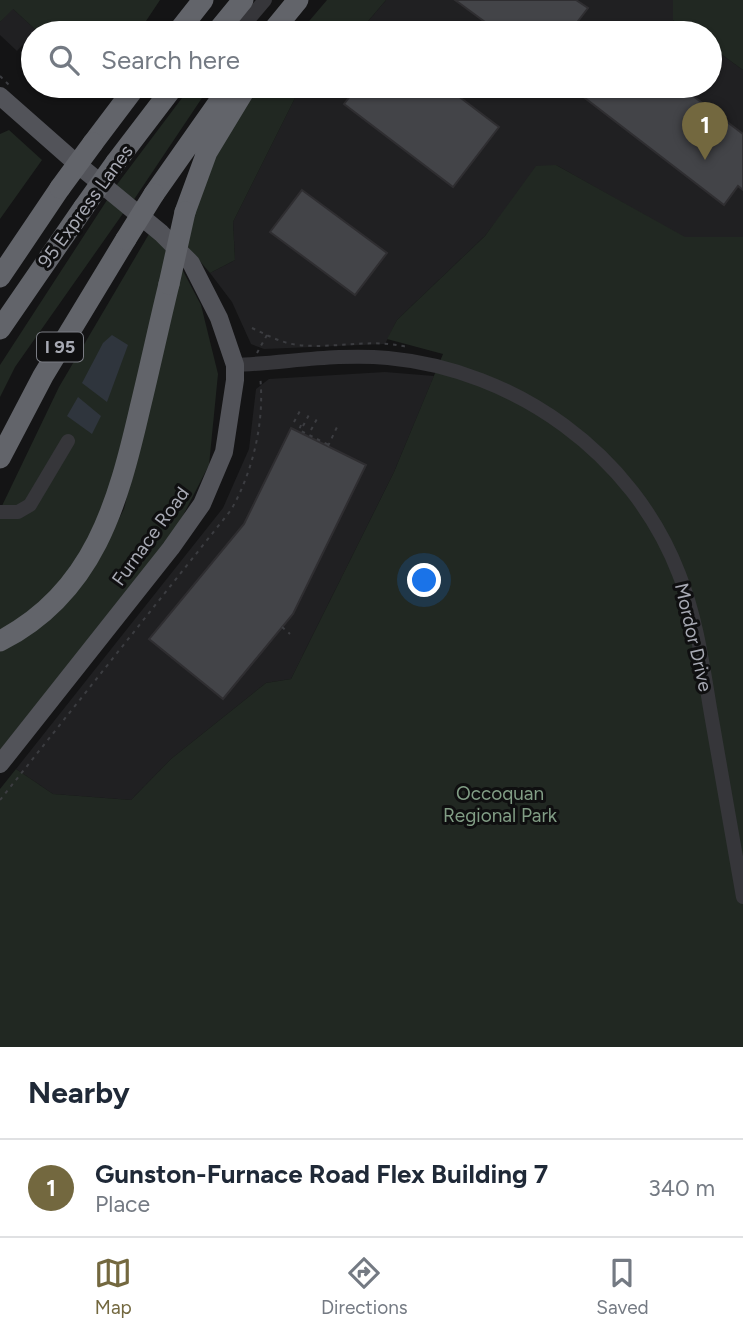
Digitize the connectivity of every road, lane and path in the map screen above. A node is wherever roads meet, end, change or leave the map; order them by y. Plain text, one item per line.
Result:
1 (203, 0) edge
2 (243, 0) edge
3 (265, 0) edge
4 (298, 0) edge
5 (311, 0) edge
6 (186, 21) edge
7 (226, 21) edge
8 (247, 21) edge
9 (281, 21) edge
10 (296, 21) edge
11 (0, 96) edge
12 (127, 98) edge
13 (165, 98) edge
14 (222, 98) edge
15 (240, 98) edge
16 (37, 222) junction
17 (0, 261) edge
18 (0, 277) edge
19 (252, 328) dead end
20 (0, 330) edge
21 (267, 335) junction
22 (407, 347) dead end
23 (257, 349) dead end
24 (235, 365) junction
25 (261, 384) dead end
26 (302, 407) dead end
27 (311, 411) dead end
28 (319, 415) dead end
29 (295, 422) dead end
30 (338, 425) dead end
31 (311, 430) dead end
32 (68, 441) dead end
33 (0, 457) edge
34 (0, 512) edge
35 (282, 627) dead end
36 (290, 634) dead end
37 (0, 640) edge
38 (0, 764) edge
39 (0, 800) edge
40 (743, 897) edge

1 - 6 highway
2 - 7 highway
3 - 8 street
4 - 9 highway
5 - 10 highway
11 - 24 main road, Furnace Road
12 - 16 highway, bridge
13 - 20 highway, 95 Express Lanes, bridge
14 - 33 highway, I 95, bridge
15 - 37 highway, bridge
16 - 17 highway
16 - 18 highway
19 - 21 path
21 - 22 path
21 - 23 path
24 - 38 main road, Furnace Road
24 - 40 street, Mordor Drive
25 - 39 path
26 - 29 path
27 - 30 path
28 - 31 path
32 - 34 street
35 - 36 path

